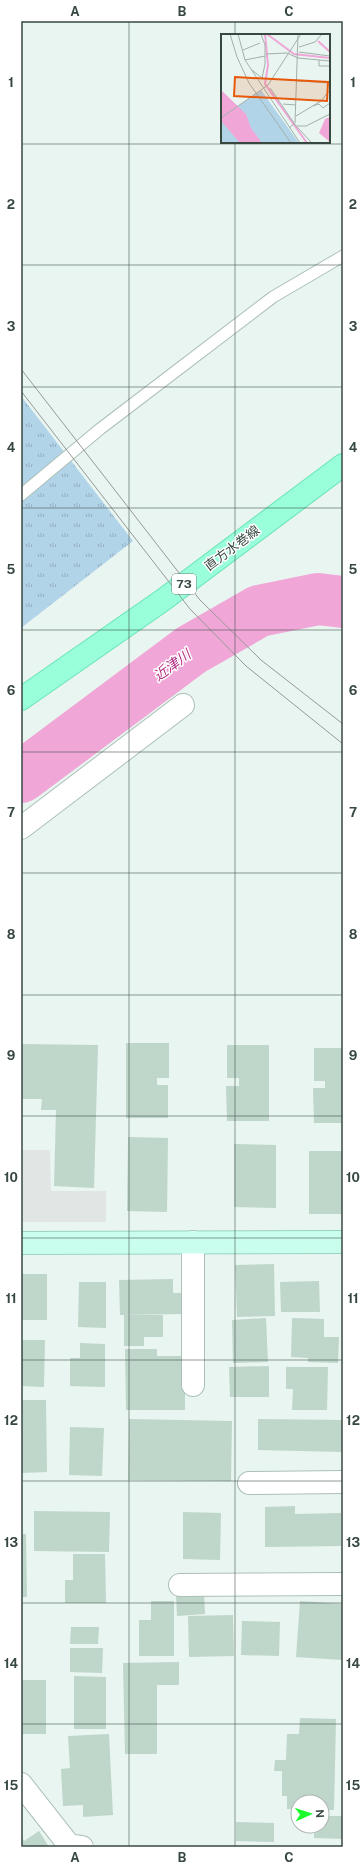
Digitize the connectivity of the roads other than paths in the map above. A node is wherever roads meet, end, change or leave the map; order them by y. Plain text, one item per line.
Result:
1 (343, 256) edge
2 (343, 465) edge
3 (21, 495) edge
4 (21, 699) edge
5 (183, 705) dead end
6 (21, 828) edge
7 (192, 1242) junction
8 (343, 1242) edge
9 (21, 1243) edge
10 (193, 1385) dead end
11 (343, 1482) edge
12 (249, 1483) dead end
13 (343, 1584) edge
14 (180, 1585) dead end
15 (21, 1784) edge
16 (82, 1847) edge

1 - 3 lane
2 - 4 main road, 直方水巻線 / 73
5 - 6 street
7 - 8 street
7 - 9 street
7 - 10 street
11 - 12 street
13 - 14 street
15 - 16 street

